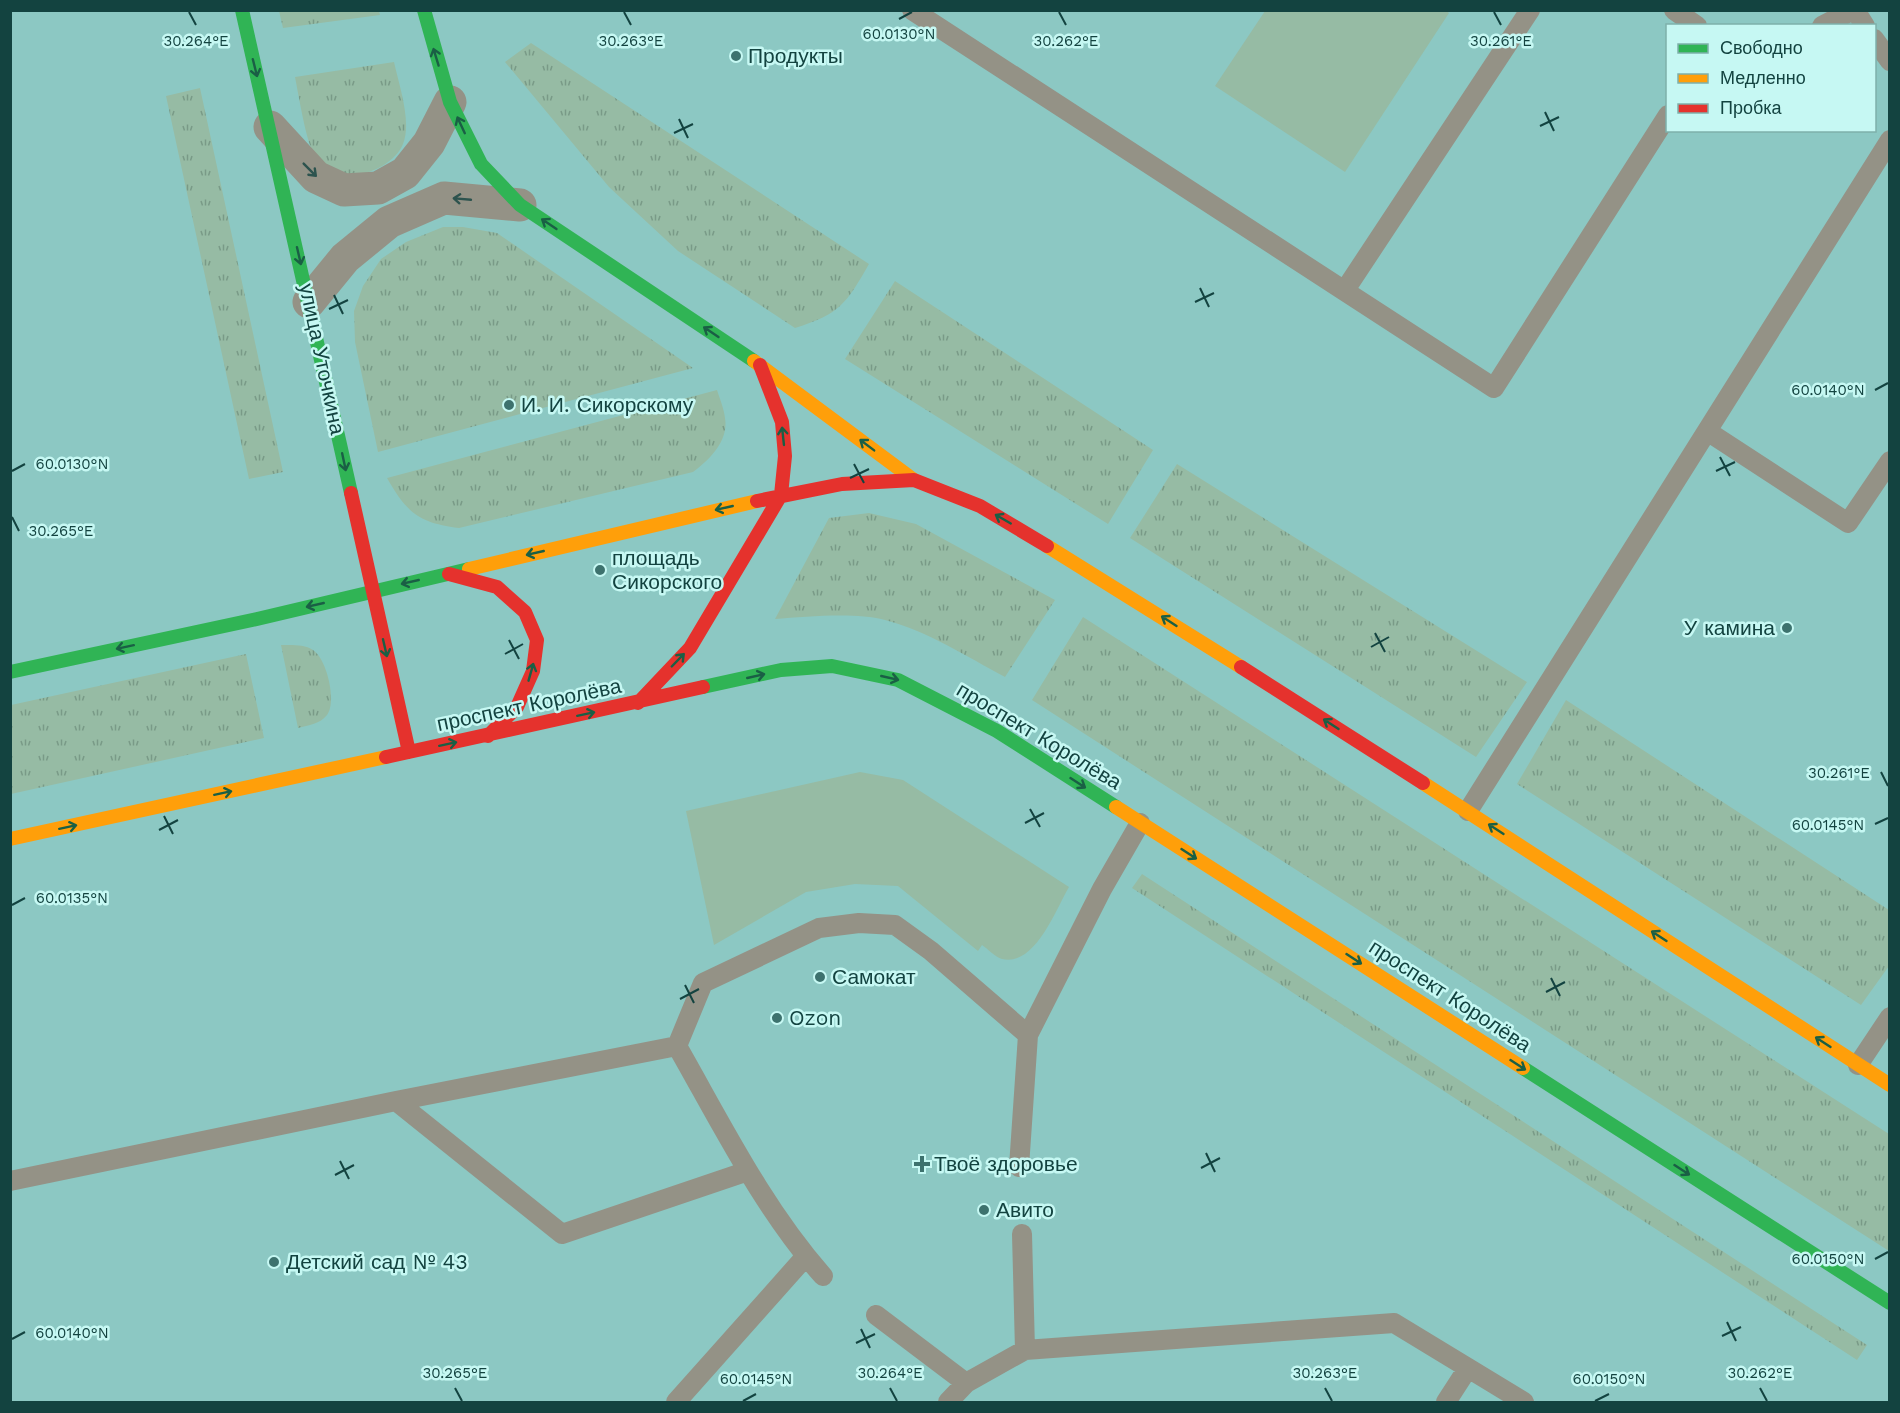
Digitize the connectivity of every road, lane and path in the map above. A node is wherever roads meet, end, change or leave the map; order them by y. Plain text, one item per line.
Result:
1 (242, 10) edge
2 (424, 10) edge
3 (912, 10) edge
4 (1530, 10) edge
5 (1674, 10) edge
6 (1854, 10) edge
7 (1694, 24) edge
8 (1826, 24) edge
9 (1864, 24) edge
10 (1876, 40) edge
11 (1890, 61) edge
12 (450, 102) junction
13 (1666, 118) edge
14 (270, 127) junction
15 (1890, 140) edge
16 (520, 205) junction
17 (1345, 290) junction
18 (309, 302) junction
19 (760, 365) junction
20 (1707, 431) junction
21 (1890, 461) edge
22 (914, 480) junction
23 (781, 495) junction
24 (448, 573) junction
25 (372, 591) junction
26 (10, 672) edge
27 (638, 703) junction
28 (488, 736) junction
29 (409, 752) junction
30 (1467, 811) junction
31 (1140, 823) junction
32 (10, 839) edge
33 (1890, 1017) edge
34 (1028, 1035) junction
35 (677, 1046) junction
36 (1858, 1065) junction
37 (1890, 1085) edge
38 (396, 1101) junction
39 (1019, 1167) dead end
40 (748, 1171) junction
41 (10, 1181) edge
42 (1022, 1234) dead end
43 (806, 1256) junction
44 (823, 1276) dead end
45 (1890, 1303) edge
46 (876, 1315) dead end
47 (1025, 1350) junction
48 (1468, 1368) junction
49 (966, 1383) junction
50 (676, 1402) edge
51 (948, 1402) edge
52 (1446, 1402) edge
53 (1524, 1402) edge

1 -> 14 street, улица Уточкина
12 -> 2 street
3 - 17 lane
4 - 17 lane
5 - 7 lane
6 - 8 lane
6 - 9 lane
10 - 11 lane
14 -> 12 street, улица Уточкина
16 -> 12 street
13 - 17 lane
14 -> 18 street, улица Уточкина
15 - 20 lane
16 -> 18 street
19 -> 16 street
18 -> 25 street, улица Уточкина
22 -> 19 street
23 -> 19 street
20 - 21 lane
20 - 30 lane
22 - 23 street
30 -> 22 street
23 -> 24 street
27 -> 23 street
24 -> 25 street
28 -> 24 street
25 -> 26 street
25 -> 29 street
28 -> 27 street, проспект Королёва
27 -> 31 street, проспект Королёва
29 -> 28 street, проспект Королёва
32 -> 29 street, проспект Королёва
36 -> 30 street
31 - 34 lane
31 -> 45 street, проспект Королёва
33 - 36 lane
34 - 35 lane
34 - 39 lane
35 - 38 lane
35 - 40 lane
36 - 37 street
38 - 40 lane
38 - 41 lane
40 - 43 lane
42 - 47 lane
43 - 44 lane
43 - 50 lane
46 - 49 lane
47 - 48 lane
47 - 49 lane
48 - 52 lane
48 - 53 lane
49 - 51 lane

